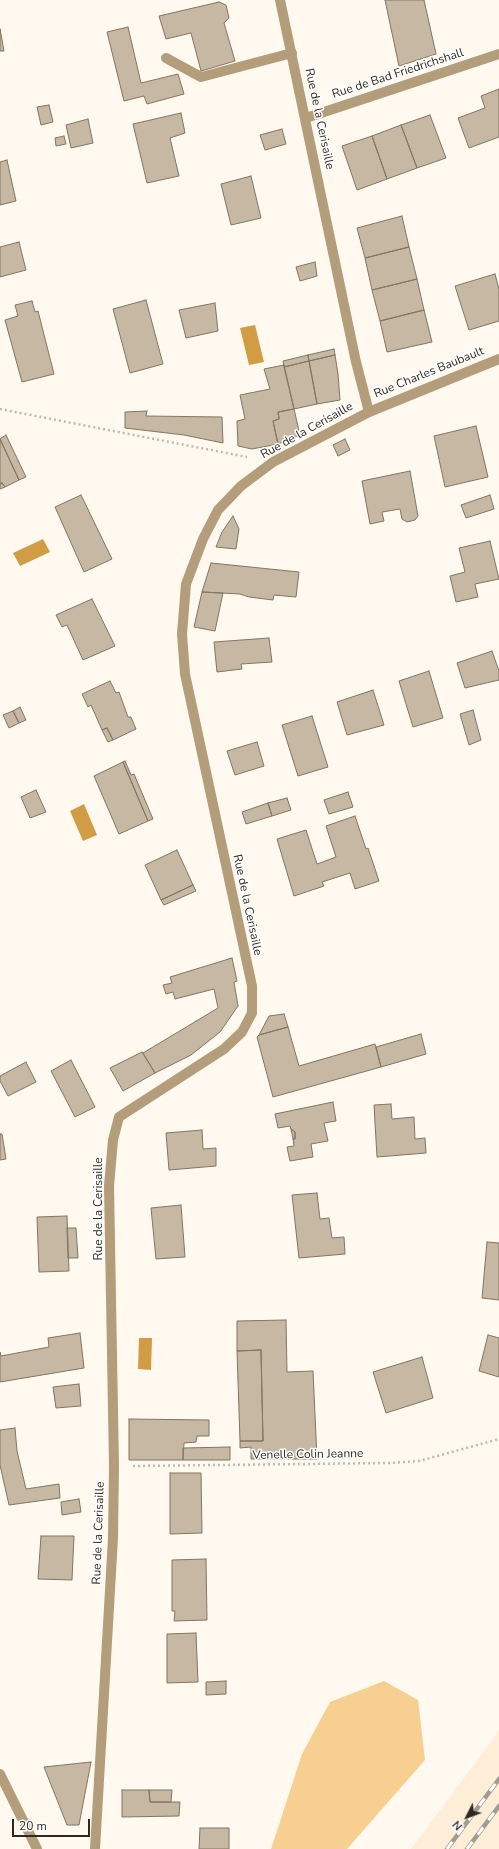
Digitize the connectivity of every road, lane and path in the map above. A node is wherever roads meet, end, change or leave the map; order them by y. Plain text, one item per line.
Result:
1 (280, 0) edge
2 (292, 53) junction
3 (499, 54) edge
4 (166, 58) dead end
5 (306, 118) junction
6 (499, 359) edge
7 (0, 409) edge
8 (369, 412) junction
9 (273, 462) junction
10 (499, 1439) edge
11 (114, 1466) junction
12 (0, 1774) edge
13 (37, 1849) edge
14 (95, 1849) edge

1 - 2 street, Rue de la Cerisaille
2 - 4 street
2 - 5 street, Rue de la Cerisaille
3 - 5 street, Rue de Bad Friedrichshall
5 - 8 street, Rue de la Cerisaille
6 - 8 street, Rue Charles Baubault
7 - 9 path
8 - 9 street, Rue de la Cerisaille
9 - 11 street, Rue de la Cerisaille
10 - 11 path, Venelle Colin Jeanne
11 - 14 street, Rue de la Cerisaille
12 - 13 street

